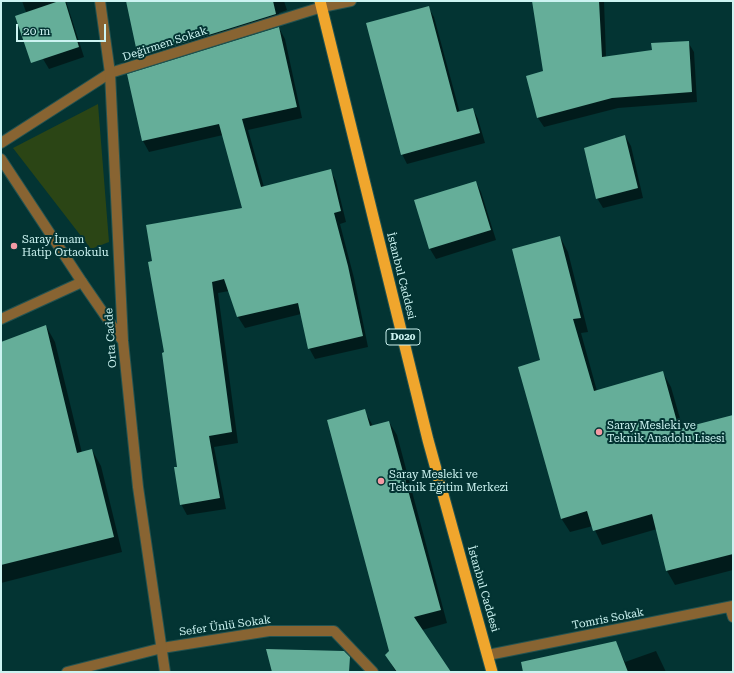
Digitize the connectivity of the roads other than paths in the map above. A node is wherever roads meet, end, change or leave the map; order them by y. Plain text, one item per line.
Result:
1 (100, 1) edge
2 (352, 1) edge
3 (321, 4) edge
4 (110, 73) junction
5 (1, 143) edge
6 (1, 159) edge
7 (82, 282) junction
8 (1, 319) edge
9 (122, 341) junction
10 (731, 607) edge
11 (733, 617) edge
12 (162, 648) junction
13 (488, 655) junction
14 (67, 672) edge
15 (165, 672) edge
16 (373, 672) edge
17 (492, 672) edge

1 - 4 street, Orta Cadde
2 - 3 street, Değirmen Sokak
3 - 4 street, Değirmen Sokak
3 - 13 highway, İstanbul Caddesi / D020
4 - 5 street, Değirmen Sokak
4 - 9 street, Orta Cadde
6 - 7 street
7 - 8 street
7 - 9 street
9 - 12 street, Orta Cadde
10 - 11 street
10 - 13 street, Tomris Sokak
12 - 14 street, Sefer Ünlü Sokak
12 - 15 street, Orta Cadde
12 - 16 street, Sefer Ünlü Sokak
13 - 17 highway, İstanbul Caddesi / D020

